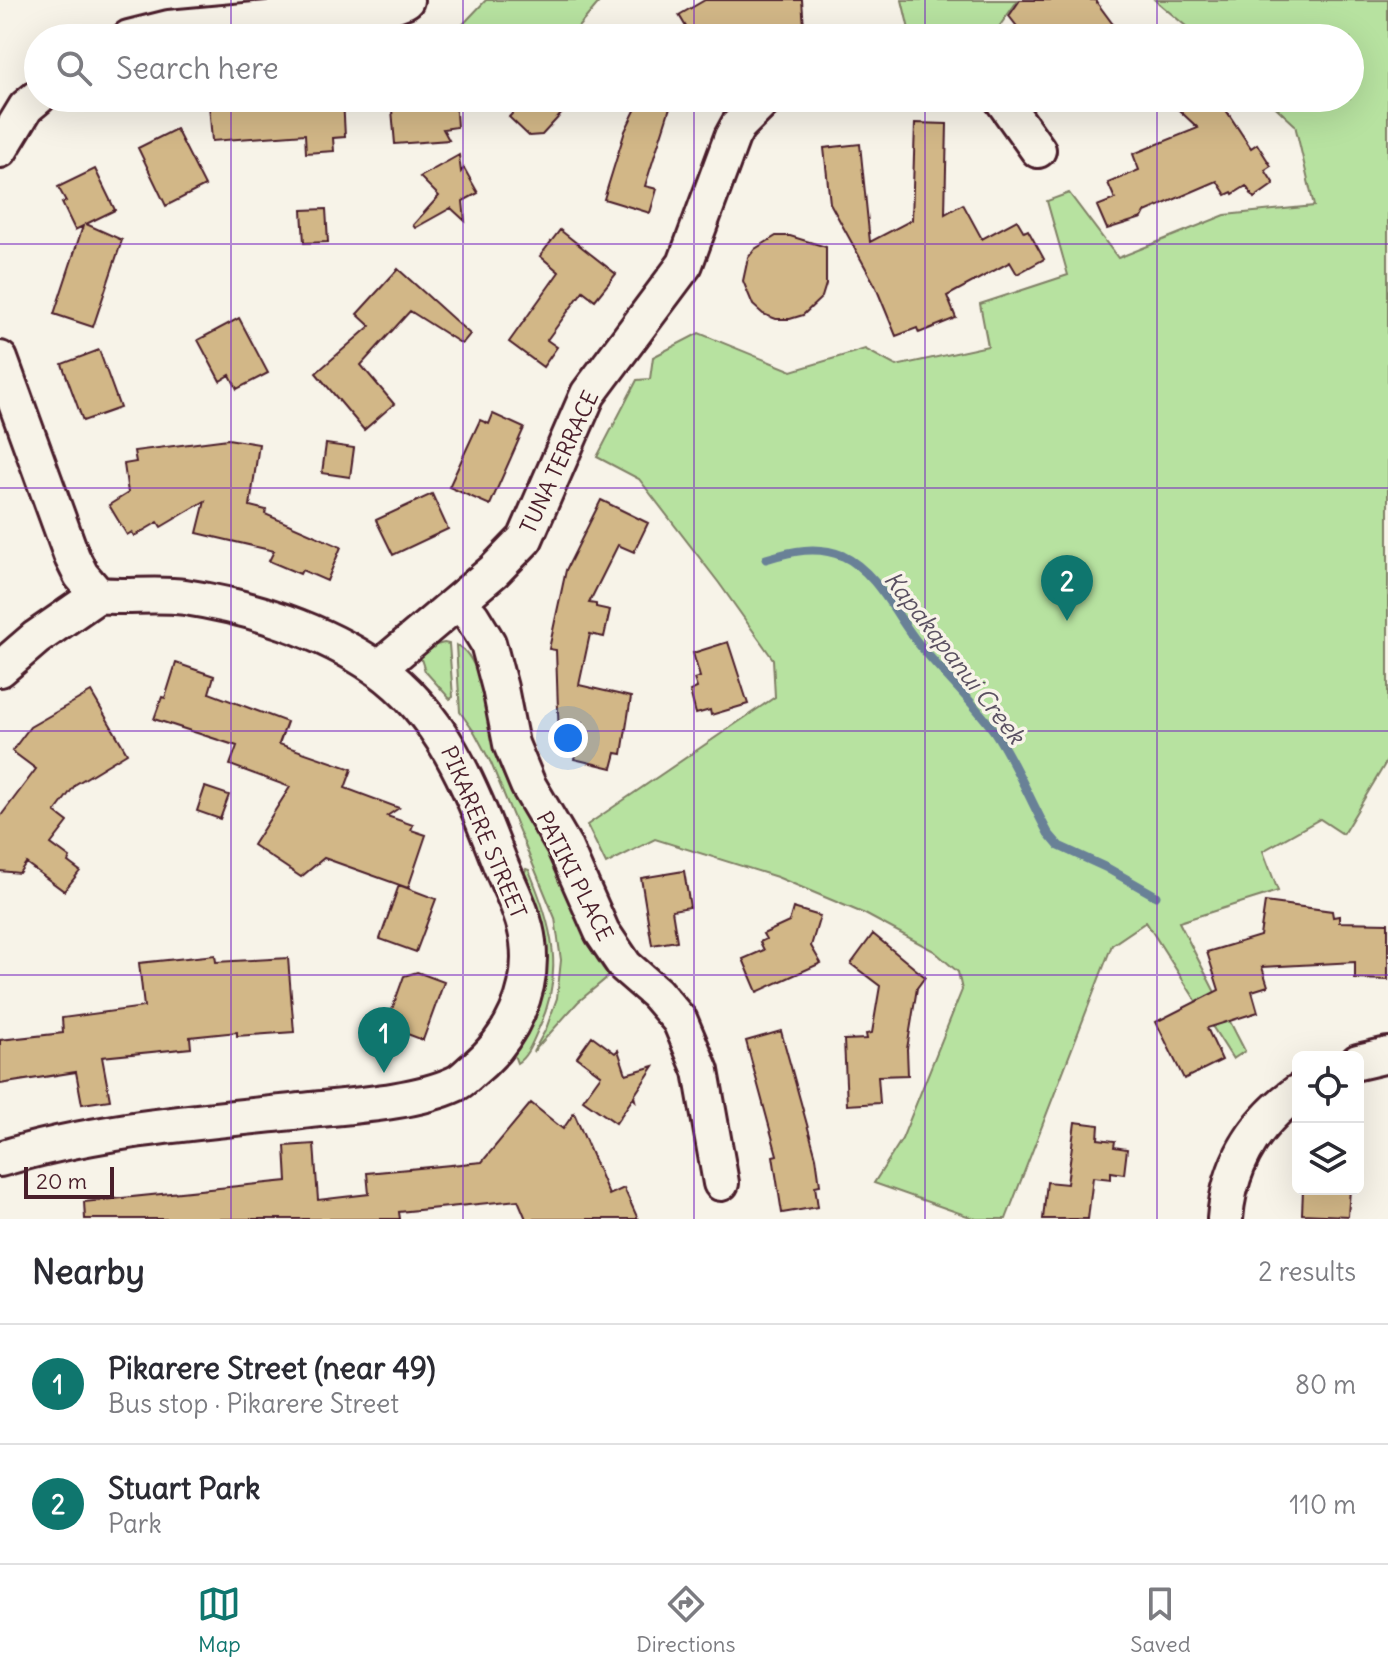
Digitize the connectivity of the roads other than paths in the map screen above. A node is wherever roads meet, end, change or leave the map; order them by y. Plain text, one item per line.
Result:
1 (406, 0) edge
2 (212, 24) edge
3 (24, 110) edge
4 (752, 112) edge
5 (1011, 112) edge
6 (0, 150) edge
7 (1038, 150) dead end
8 (0, 359) edge
9 (98, 595) junction
10 (459, 602) junction
11 (0, 669) edge
12 (378, 669) junction
13 (1388, 1055) edge
14 (1364, 1061) edge
15 (1292, 1096) edge
16 (0, 1159) edge
17 (721, 1183) dead end
18 (1225, 1219) edge

1 - 2 street
3 - 6 street
4 - 10 street, TUNA TERRACE
5 - 7 street
8 - 9 street
9 - 11 street
9 - 12 street, PIKARERE STREET
10 - 12 street, TUNA TERRACE
10 - 17 street, PATIKI PLACE
12 - 16 street, PIKARERE STREET
13 - 14 street
15 - 18 street

